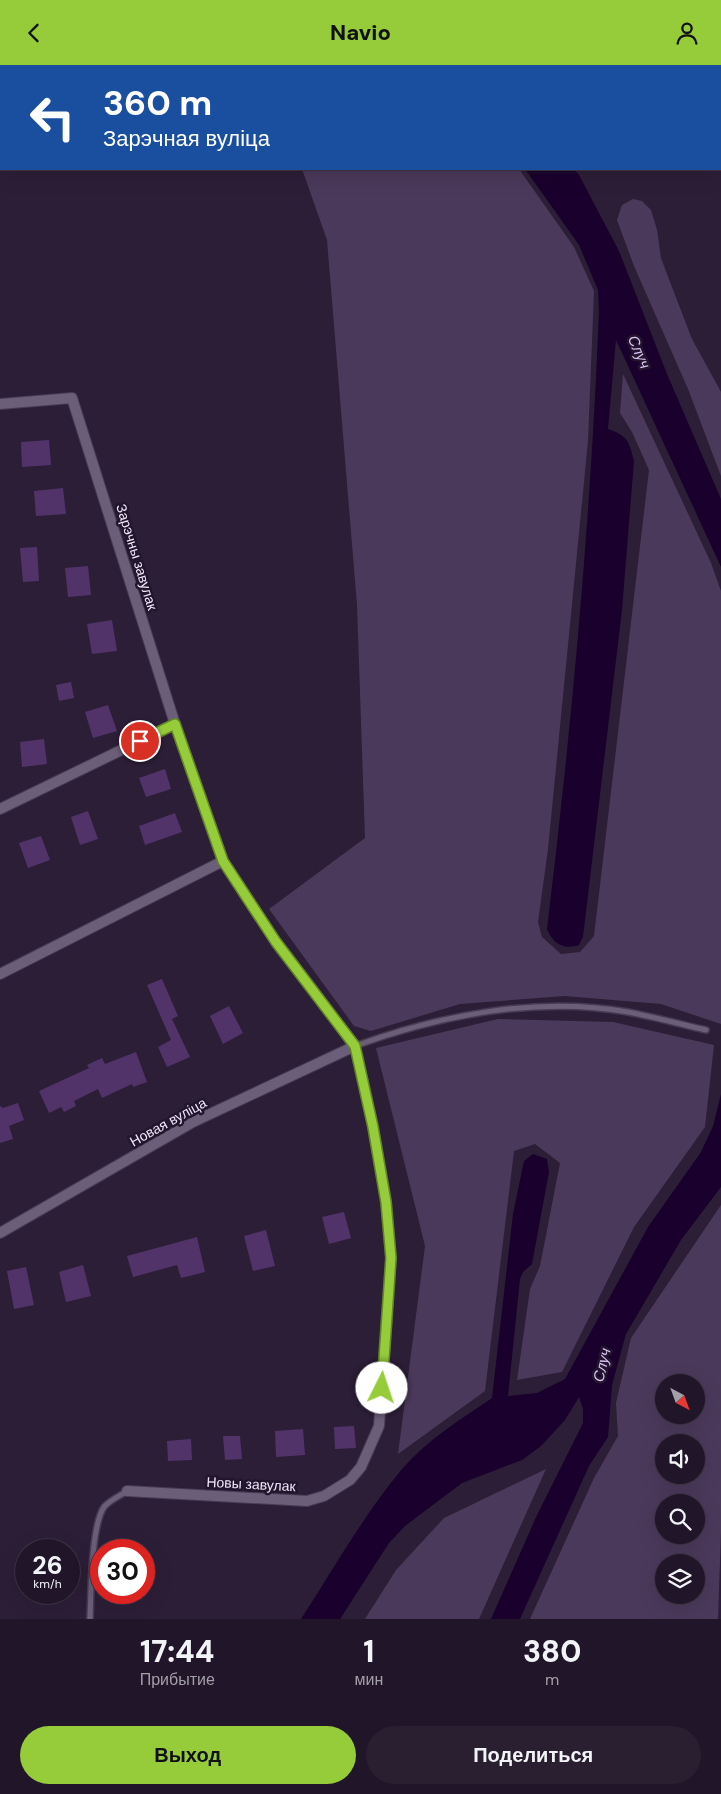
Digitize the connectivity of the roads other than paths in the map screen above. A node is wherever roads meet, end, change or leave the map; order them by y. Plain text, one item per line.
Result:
1 (0, 404) edge
2 (175, 724) junction
3 (0, 809) edge
4 (223, 861) junction
5 (0, 974) edge
6 (706, 1030) dead end
7 (355, 1046) junction
8 (0, 1233) edge
9 (127, 1491) joint
10 (90, 1619) edge

1 - 2 street, Зарэчны завулак
2 - 3 street
2 - 4 street, Зарэчны завулак
4 - 5 street
4 - 7 street, Зарэчны завулак
6 - 7 lane
7 - 8 street, Новая вуліца
7 - 9 street, Новы завулак
9 - 10 lane

